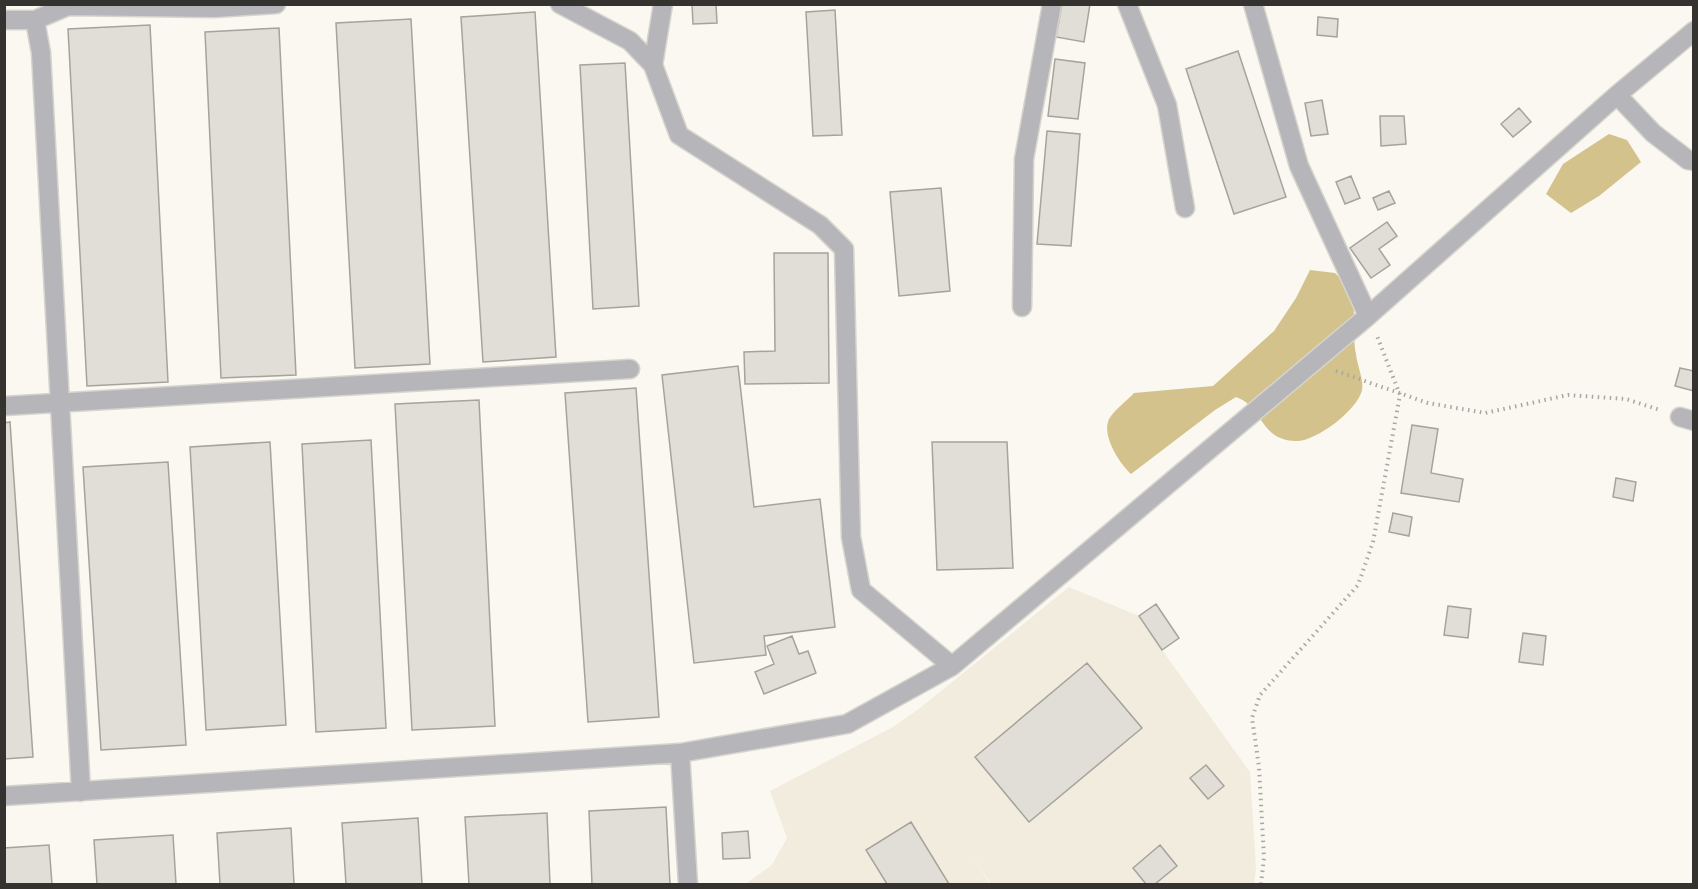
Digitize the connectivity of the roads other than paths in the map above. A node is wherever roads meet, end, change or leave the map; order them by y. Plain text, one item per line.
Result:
1 (276, 4) edge
2 (560, 4) edge
3 (663, 4) edge
4 (1052, 4) edge
5 (1127, 4) edge
6 (1253, 4) edge
7 (4, 20) edge
8 (35, 20) junction
9 (1694, 31) edge
10 (653, 65) junction
11 (1617, 95) junction
12 (1694, 161) edge
13 (1185, 208) dead end
14 (1022, 307) dead end
15 (1368, 316) junction
16 (630, 369) dead end
17 (60, 404) junction
18 (4, 406) edge
19 (952, 666) junction
20 (680, 753) junction
21 (81, 792) junction
22 (4, 796) edge
23 (688, 885) edge

1 - 8 street
2 - 10 street
3 - 10 street
4 - 14 street
5 - 13 street
6 - 15 street
7 - 8 street
8 - 17 street
9 - 11 street
10 - 19 street
11 - 12 street
11 - 15 street
15 - 19 street
16 - 17 street
17 - 18 street
17 - 21 street
19 - 20 street
20 - 21 street
20 - 23 street
21 - 22 street

